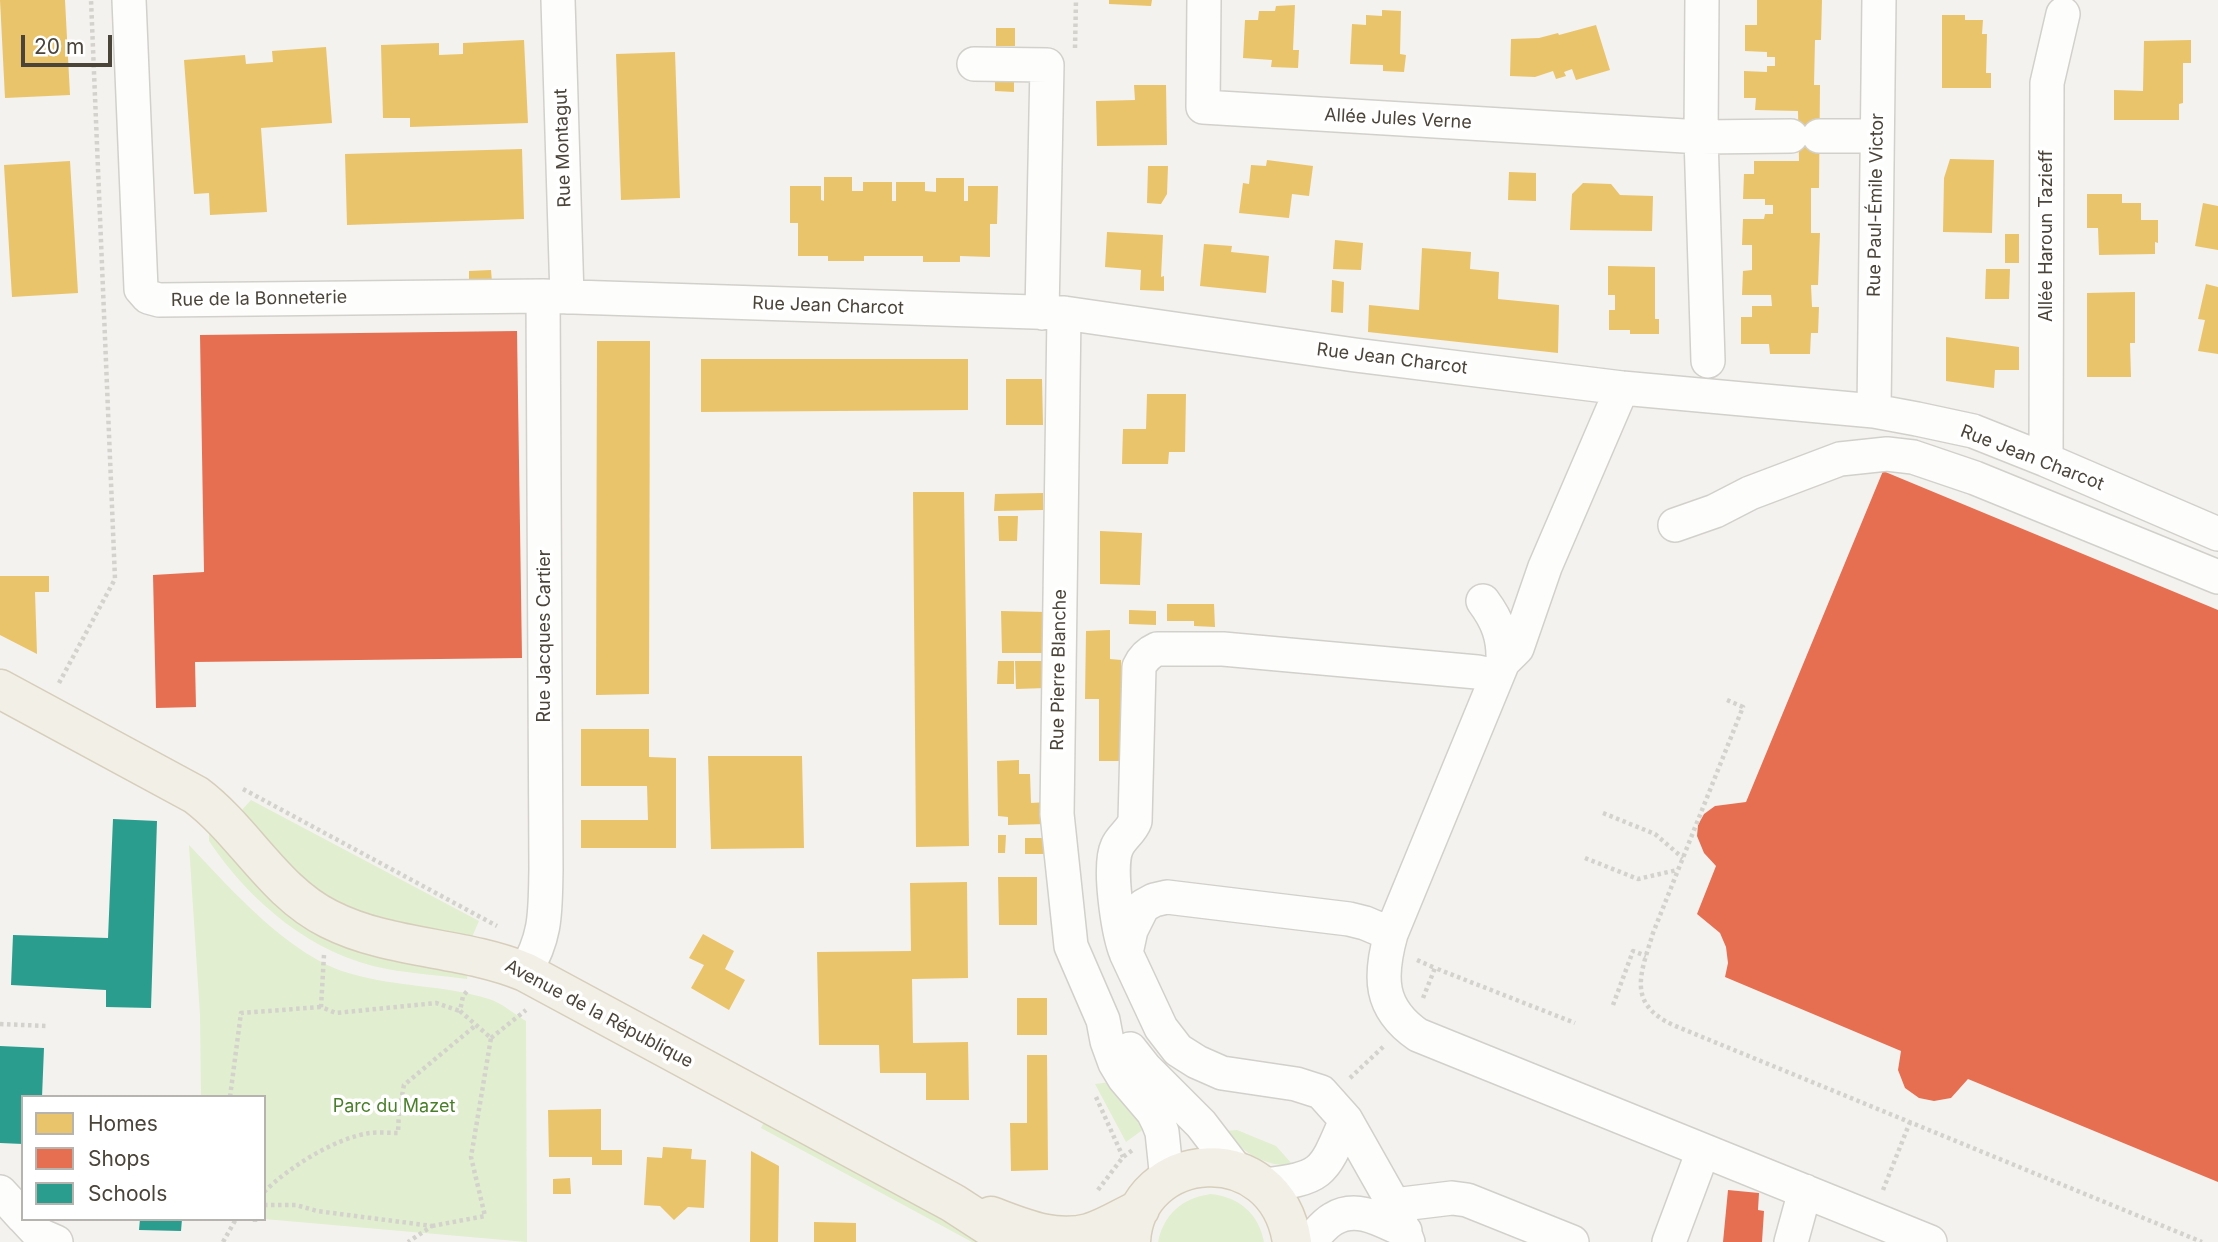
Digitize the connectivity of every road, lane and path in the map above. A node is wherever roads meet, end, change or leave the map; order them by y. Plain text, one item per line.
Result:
1 (91, 0) edge
2 (128, 0) edge
3 (558, 0) edge
4 (1204, 0) edge
5 (1702, 0) edge
6 (1879, 0) edge
7 (2063, 14) dead end
8 (974, 64) dead end
9 (1876, 136) junction
10 (1700, 137) junction
11 (555, 297) junction
12 (1053, 313) junction
13 (1708, 361) dead end
14 (1622, 388) junction
15 (1874, 411) junction
16 (2046, 460) junction
17 (1675, 525) dead end
18 (2218, 534) edge
19 (2218, 577) edge
20 (1483, 601) dead end
21 (1500, 669) junction
22 (57, 687) dead end
23 (0, 689) edge
24 (1727, 700) dead end
25 (1603, 813) dead end
26 (1585, 858) dead end
27 (1683, 858) junction
28 (1678, 870) junction
29 (1391, 934) junction
30 (1126, 953) junction
31 (324, 955) dead end
32 (1646, 956) junction
33 (471, 986) dead end
34 (528, 989) junction
35 (1422, 1000) dead end
36 (1613, 1005) dead end
37 (321, 1007) junction
38 (460, 1011) junction
39 (1103, 1020) junction
40 (1575, 1023) dead end
41 (0, 1024) edge
42 (476, 1025) junction
43 (46, 1026) dead end
44 (1393, 1037) dead end
45 (491, 1038) junction
46 (1347, 1082) dead end
47 (230, 1095) edge
48 (1346, 1120) junction
49 (1910, 1122) junction
50 (1142, 1142) dead end
51 (1703, 1151) junction
52 (1250, 1178) junction
53 (1167, 1180) junction
54 (266, 1190) edge
55 (1805, 1191) junction
56 (0, 1192) edge
57 (1097, 1192) dead end
58 (1880, 1197) dead end
59 (953, 1203) junction
60 (266, 1205) edge
61 (21, 1215) edge
62 (235, 1221) edge
63 (432, 1226) junction
64 (1135, 1226) edge
65 (1402, 1226) edge
66 (223, 1242) edge
67 (408, 1242) edge
68 (1013, 1242) edge
69 (1292, 1242) edge
70 (1309, 1242) edge
71 (1572, 1242) edge
72 (1669, 1242) edge
73 (1791, 1242) edge
74 (1930, 1242) edge
75 (2202, 1242) edge

1 - 22 path
2 - 11 street, Rue de la Bonneterie
3 - 11 street, Rue Montagut
4 - 10 street, Allée Jules Verne
5 - 10 street
6 - 9 street, Rue Paul-Émile Victor
7 - 16 street, Allée Haroun Tazieff
8 - 12 street, Rue Pierre Blanche
9 - 10 street, Allée Jules Verne
9 - 15 street, Rue Paul-Émile Victor
10 - 13 street
11 - 12 street, Rue Jean Charcot
11 - 34 street, Rue Jacques Cartier
12 - 14 street, Rue Jean Charcot
12 - 39 street, Rue Pierre Blanche
14 - 15 street, Rue Jean Charcot
14 - 21 street
15 - 16 street, Rue Jean Charcot
16 - 18 street, Rue Jean Charcot
17 - 19 street
20 - 21 street
21 - 29 street
21 - 30 street
23 - 34 main road, Avenue de la République
24 - 27 path
25 - 27 path
26 - 28 path
27 - 28 path
28 - 32 path
29 - 30 street
29 - 51 street
30 - 48 street
31 - 37 path
32 - 36 path
32 - 49 path
33 - 38 path
34 - 45 path
34 - 59 main road, Avenue de la République
35 - 40 path
37 - 38 path
37 - 47 path
38 - 42 path
39 - 52 street, Rue Pierre Blanche
39 - 53 street, Rue Pierre Blanche
41 - 43 path
42 - 45 path
42 - 54 path
44 - 46 path
45 - 63 path
48 - 52 street
48 - 65 street
49 - 58 path
49 - 75 path
50 - 57 path
51 - 55 street
51 - 72 street
52 - 53 main road
52 - 69 main road
53 - 64 main road
55 - 73 street
55 - 74 street
56 - 61 street
59 - 64 main road, Avenue de la République
59 - 68 main road, Avenue de la République
60 - 63 path
62 - 66 path
63 - 67 path
65 - 70 street
65 - 71 street

